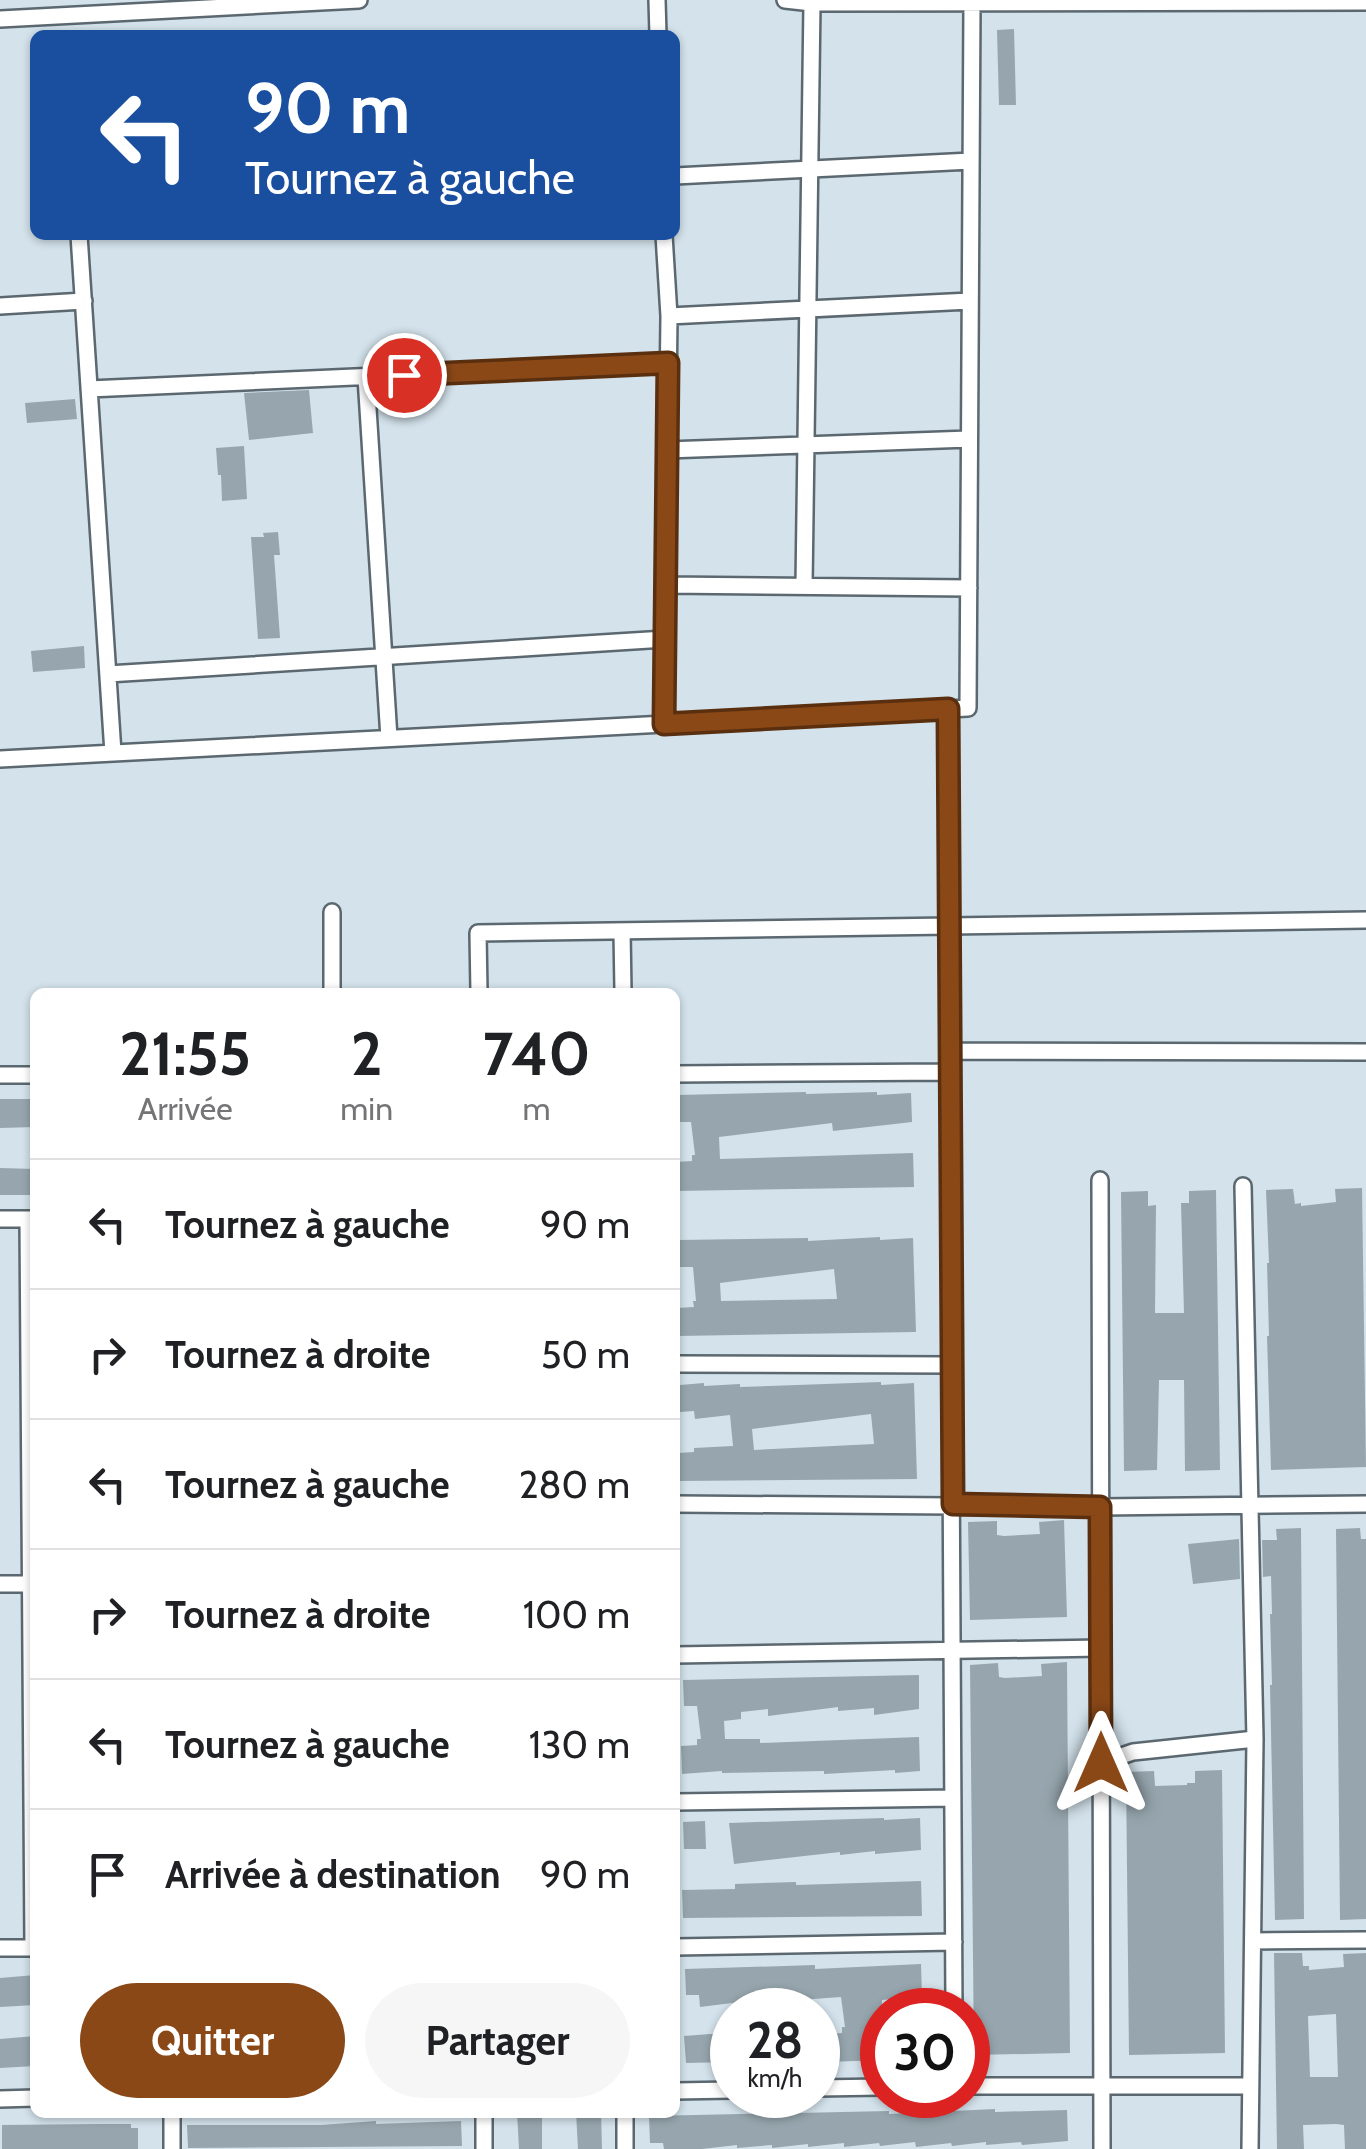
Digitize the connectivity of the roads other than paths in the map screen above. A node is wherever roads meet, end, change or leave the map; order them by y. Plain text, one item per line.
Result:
1 (359, 0) edge
2 (657, 0) edge
3 (785, 0) edge
4 (927, 2) edge
5 (1366, 2) edge
6 (972, 3) junction
7 (812, 4) junction
8 (84, 7) edge
9 (65, 16) junction
10 (0, 19) edge
11 (66, 30) edge
12 (658, 30) edge
13 (971, 160) junction
14 (810, 170) junction
15 (680, 176) edge
16 (79, 240) edge
17 (664, 240) edge
18 (84, 301) junction
19 (970, 302) junction
20 (0, 306) edge
21 (808, 309) junction
22 (669, 316) junction
23 (668, 363) junction
24 (366, 377) junction
25 (89, 390) junction
26 (969, 439) junction
27 (806, 445) junction
28 (667, 450) junction
29 (666, 585) junction
30 (804, 586) junction
31 (968, 588) junction
32 (665, 639) junction
33 (384, 657) junction
34 (108, 674) junction
35 (948, 709) junction
36 (664, 724) junction
37 (389, 738) junction
38 (114, 753) junction
39 (0, 759) edge
40 (332, 912) dead end
41 (1366, 920) edge
42 (948, 926) junction
43 (622, 931) junction
44 (332, 988) edge
45 (479, 988) edge
46 (622, 988) edge
47 (949, 1051) junction
48 (1366, 1052) edge
49 (949, 1072) junction
50 (680, 1074) edge
51 (0, 1075) edge
52 (30, 1075) edge
53 (1100, 1180) dead end
54 (1243, 1186) dead end
55 (0, 1219) edge
56 (30, 1219) edge
57 (680, 1364) edge
58 (951, 1366) junction
59 (680, 1504) edge
60 (953, 1504) junction
61 (1366, 1504) edge
62 (1251, 1505) junction
63 (1100, 1507) junction
64 (0, 1584) edge
65 (30, 1584) edge
66 (1100, 1648) junction
67 (952, 1650) junction
68 (680, 1655) edge
69 (1255, 1739) junction
70 (1101, 1763) junction
71 (953, 1798) junction
72 (680, 1802) edge
73 (1366, 1940) edge
74 (1254, 1941) junction
75 (954, 1942) junction
76 (680, 1947) edge
77 (0, 1948) edge
78 (30, 1948) edge
79 (954, 1988) edge
80 (1102, 2084) junction
81 (990, 2086) edge
82 (1250, 2086) junction
83 (680, 2090) edge
84 (710, 2090) edge
85 (30, 2098) edge
86 (0, 2099) edge
87 (172, 2118) edge
88 (484, 2118) edge
89 (625, 2118) edge
90 (172, 2149) edge
91 (484, 2149) edge
92 (625, 2149) edge
93 (1102, 2149) edge
94 (1250, 2149) edge

1 - 8 street
2 - 12 street
3 - 7 street
4 - 6 street
4 - 7 street
5 - 6 street
6 - 13 street
7 - 14 street
8 - 9 street
9 - 10 street
9 - 11 street
13 - 14 street
13 - 19 street
14 - 15 street
14 - 21 street
16 - 18 street
17 - 22 street
18 - 20 street
18 - 25 street
19 - 21 street
19 - 26 street
21 - 22 street
21 - 27 street
22 - 23 street
23 - 24 street
23 - 28 street
24 - 25 street
24 - 33 street
25 - 34 street
26 - 27 street
26 - 31 street
27 - 28 street
27 - 30 street
28 - 29 street
29 - 30 street
29 - 32 street
30 - 31 street
31 - 35 street
32 - 33 street
32 - 36 street
33 - 34 street
33 - 37 street
34 - 38 street
35 - 36 street
35 - 42 street
36 - 37 street
37 - 38 street
38 - 39 street
40 - 44 street
41 - 42 street
42 - 43 street
42 - 47 street
43 - 45 street
43 - 46 street
47 - 48 street
47 - 49 street
49 - 50 street
49 - 58 street
51 - 52 street
53 - 63 street
54 - 62 street
55 - 56 street
57 - 58 street
58 - 60 street
59 - 60 street
60 - 63 street
60 - 67 street
61 - 62 street
62 - 63 street
62 - 69 street
63 - 66 street
64 - 65 street
66 - 67 street
66 - 70 street
67 - 68 street
67 - 71 street
69 - 70 street
69 - 74 street
70 - 80 street
71 - 72 street
71 - 75 street
73 - 74 street
74 - 82 street
75 - 76 street
75 - 79 street
77 - 78 street
80 - 81 street
80 - 82 street
80 - 93 street
82 - 94 street
83 - 84 street
85 - 86 street
87 - 90 street
88 - 91 street
89 - 92 street

